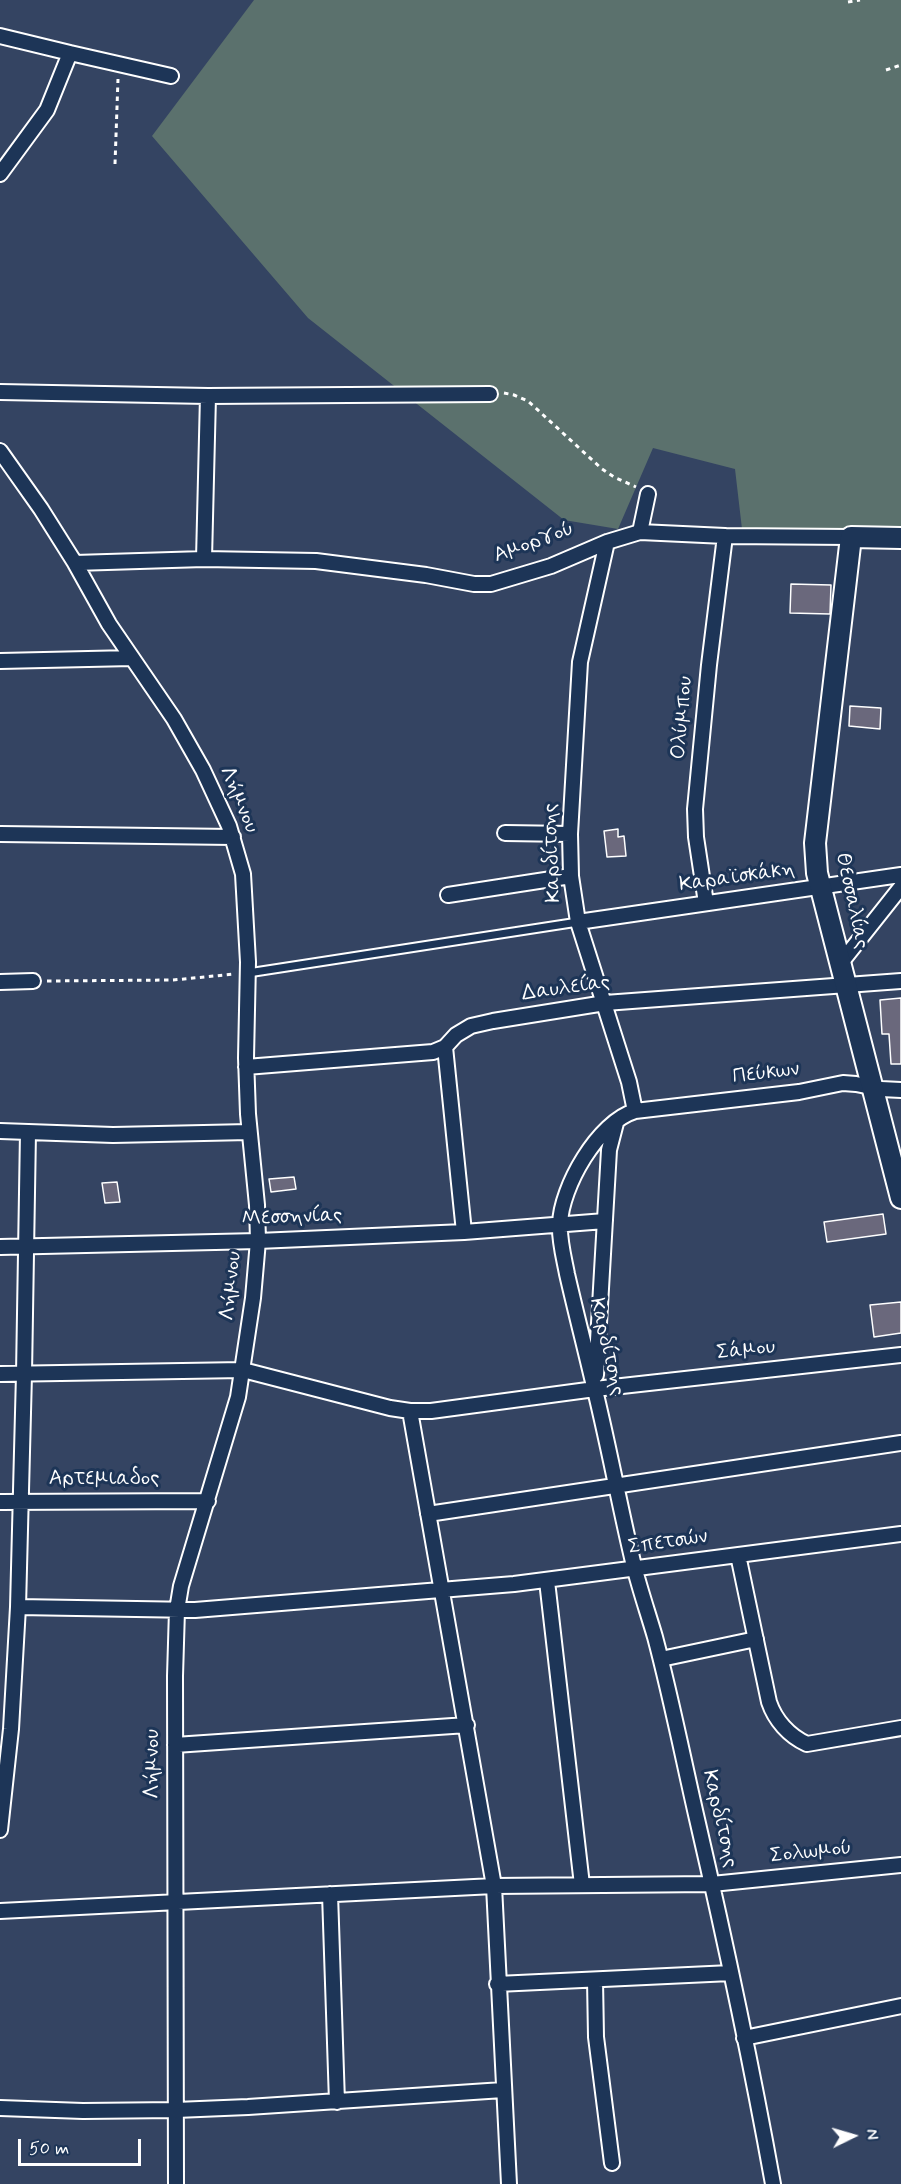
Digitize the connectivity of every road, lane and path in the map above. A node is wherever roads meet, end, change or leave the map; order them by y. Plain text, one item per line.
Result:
1 (860, 0) edge
2 (848, 2) dead end
3 (0, 36) edge
4 (70, 53) junction
5 (119, 64) junction
6 (901, 65) edge
7 (886, 70) dead end
8 (171, 76) dead end
9 (115, 164) dead end
10 (0, 174) edge
11 (0, 392) edge
12 (490, 394) joint
13 (208, 396) junction
14 (0, 451) edge
15 (648, 494) joint
16 (640, 532) junction
17 (725, 536) junction
18 (851, 537) junction
19 (901, 538) edge
20 (607, 542) junction
21 (204, 559) junction
22 (75, 563) junction
23 (132, 658) junction
24 (0, 661) edge
25 (505, 833) dead end
26 (0, 834) edge
27 (570, 834) junction
28 (233, 837) junction
29 (901, 875) edge
30 (571, 876) junction
31 (901, 887) edge
32 (821, 888) junction
33 (448, 895) dead end
34 (706, 903) junction
35 (579, 922) junction
36 (840, 964) junction
37 (248, 973) junction
38 (33, 981) joint
39 (901, 981) edge
40 (0, 982) edge
41 (846, 985) junction
42 (604, 1003) junction
43 (445, 1047) junction
44 (246, 1067) junction
45 (872, 1088) junction
46 (901, 1090) edge
47 (635, 1111) junction
48 (616, 1122) junction
49 (0, 1131) edge
50 (27, 1131) junction
51 (249, 1132) junction
52 (901, 1198) edge
53 (605, 1221) junction
54 (560, 1224) junction
55 (464, 1232) junction
56 (258, 1241) junction
57 (0, 1247) edge
58 (26, 1248) junction
59 (901, 1355) edge
60 (243, 1370) junction
61 (0, 1374) edge
62 (24, 1374) junction
63 (595, 1389) junction
64 (411, 1411) junction
65 (901, 1443) edge
66 (615, 1486) junction
67 (208, 1501) junction
68 (0, 1502) edge
69 (21, 1502) junction
70 (428, 1514) junction
71 (901, 1534) edge
72 (738, 1555) junction
73 (635, 1570) junction
74 (548, 1581) junction
75 (441, 1590) junction
76 (18, 1607) junction
77 (177, 1610) junction
78 (756, 1639) junction
79 (661, 1659) junction
80 (466, 1725) junction
81 (901, 1728) edge
82 (5, 1730) edge
83 (175, 1745) junction
84 (0, 1830) edge
85 (901, 1865) edge
86 (712, 1884) junction
87 (582, 1885) junction
88 (494, 1886) junction
89 (330, 1894) junction
90 (175, 1902) junction
91 (0, 1911) edge
92 (731, 1973) junction
93 (595, 1980) junction
94 (497, 1984) junction
95 (901, 2006) edge
96 (744, 2038) junction
97 (503, 2090) junction
98 (337, 2102) junction
99 (0, 2108) edge
100 (176, 2110) junction
101 (612, 2163) dead end
102 (176, 2184) edge
103 (509, 2184) edge
104 (773, 2184) edge

1 - 2 path
3 - 4 street
4 - 5 street
4 - 10 street
5 - 8 street
5 - 9 path
6 - 7 path
11 - 13 street
12 - 13 street
12 - 15 path
13 - 21 street
14 - 22 street, Λήμνου
15 - 16 street
16 - 17 street, Αμοργού
16 - 20 street, Αμοργού
17 - 18 street, Αμοργού
17 - 34 street, Ολύμπου
18 - 19 street, Αμοργού
18 - 32 street, Θεσσαλίας
20 - 21 street, Αμοργού
20 - 27 street, Καρδίτσης
21 - 22 street, Αμοργού
22 - 23 street, Λήμνου
23 - 24 street
23 - 28 street, Λήμνου
25 - 27 street
26 - 28 street
27 - 30 street, Καρδίτσης
28 - 37 street, Λήμνου
29 - 32 street, Καραϊσκάκη
30 - 33 street
30 - 35 street, Καρδίτσης
31 - 36 street
32 - 34 street, Καραϊσκάκη
32 - 36 street, Θεσσαλίας
34 - 35 street, Καραϊσκάκη
35 - 37 lane
35 - 42 street, Καρδίτσης
36 - 41 street, Θεσσαλίας
37 - 38 path
37 - 44 street, Λήμνου
38 - 40 street
39 - 41 street, Δαυλείας
41 - 42 street, Δαυλείας
41 - 45 street, Θεσσαλίας
42 - 43 street, Δαυλείας
42 - 47 street, Καρδίτσης
43 - 44 street, Δαυλείας
43 - 55 street
44 - 51 street, Λήμνου
45 - 46 street, Πεύκων
45 - 47 street, Πεύκων
45 - 52 street, Θεσσαλίας
47 - 48 street, Καρδίτσης
48 - 53 street
48 - 54 street, Καρδίτσης
49 - 50 street
50 - 51 street
50 - 58 street
51 - 56 street, Λήμνου
53 - 54 street, Μεσσηνίας
53 - 63 street
54 - 55 street, Μεσσηνίας
54 - 63 street, Καρδίτσης
55 - 56 street, Μεσσηνίας
56 - 58 street, Μεσσηνίας
56 - 60 street, Λήμνου
57 - 58 street, Μεσσηνίας
58 - 62 street
59 - 63 street, Σάμου
60 - 62 street, Σάμου
60 - 64 street, Σάμου
60 - 67 street, Λήμνου
61 - 62 street, Σάμου
62 - 69 street
63 - 64 street, Σάμου
63 - 66 street, Καρδίτσης
64 - 70 street
65 - 66 street
66 - 70 street
66 - 73 street, Καρδίτσης
67 - 69 street, Αρτεμιαδος
67 - 77 street, Λήμνου
68 - 69 street, Αρτεμιαδος
69 - 76 street
70 - 75 street
71 - 72 street, Σπετσών
72 - 73 street, Σπετσών
72 - 78 street
73 - 74 street, Σπετσών
73 - 79 street, Καρδίτσης
74 - 75 street, Σπετσών
74 - 87 street
75 - 77 street, Σπετσών
75 - 80 street
76 - 77 street, Σπετσών
76 - 82 street
77 - 83 street, Λήμνου
78 - 79 street
78 - 81 street
79 - 86 street, Καρδίτσης
80 - 83 street
80 - 88 street
82 - 84 street
83 - 90 street, Λήμνου
85 - 86 street, Σολωμού
86 - 87 street, Σολωμού
86 - 92 street, Καρδίτσης
87 - 88 street, Σολωμού
88 - 89 street, Σολωμού
88 - 94 street
89 - 90 street, Σολωμού
89 - 98 street
90 - 91 street, Σολωμού
90 - 100 street, Λήμνου
92 - 93 street
92 - 96 street, Καρδίτσης
93 - 94 street
93 - 101 street
94 - 97 street
95 - 96 street
96 - 104 street, Καρδίτσης
97 - 98 street
97 - 103 street
98 - 100 street
99 - 100 street
100 - 102 street, Λήμνου

